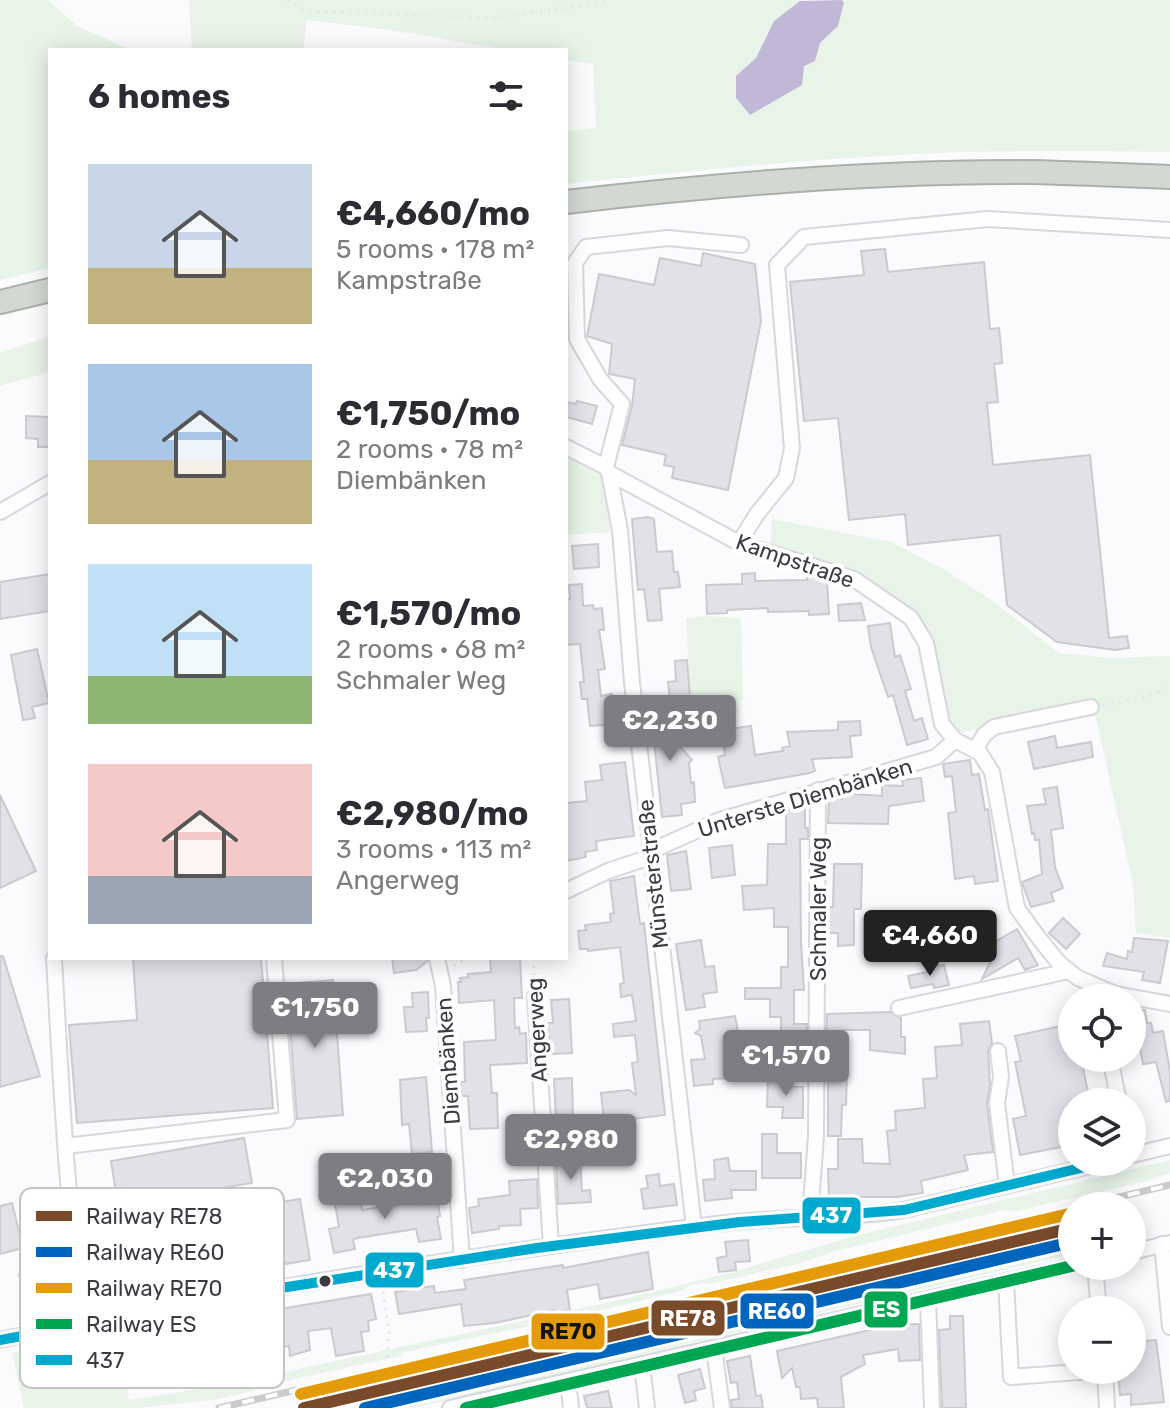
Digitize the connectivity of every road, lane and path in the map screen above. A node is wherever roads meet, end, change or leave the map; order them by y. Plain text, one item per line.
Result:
1 (288, 0) edge
2 (605, 0) edge
3 (1170, 177) edge
4 (568, 202) edge
5 (1170, 230) edge
6 (741, 245) dead end
7 (48, 290) edge
8 (0, 302) edge
9 (568, 448) edge
10 (608, 470) junction
11 (48, 484) edge
12 (0, 512) edge
13 (739, 543) junction
14 (1170, 686) edge
15 (1091, 707) joint
16 (955, 740) junction
17 (975, 750) junction
18 (818, 790) junction
19 (651, 854) junction
20 (568, 890) edge
21 (54, 960) edge
22 (274, 960) edge
23 (437, 960) edge
24 (533, 960) edge
25 (1069, 971) junction
26 (535, 996) joint
27 (1170, 1004) edge
28 (899, 1008) dead end
29 (998, 1051) dead end
30 (66, 1146) junction
31 (1170, 1146) edge
32 (1146, 1152) edge
33 (1058, 1174) edge
34 (1007, 1186) junction
35 (70, 1188) edge
36 (810, 1218) junction
37 (694, 1227) junction
38 (1166, 1244) edge
39 (551, 1246) junction
40 (1146, 1249) edge
41 (462, 1260) junction
42 (1058, 1269) edge
43 (380, 1272) junction
44 (1006, 1281) junction
45 (284, 1289) edge
46 (928, 1299) junction
47 (1170, 1327) edge
48 (20, 1336) edge
49 (0, 1340) edge
50 (714, 1348) junction
51 (387, 1358) dead end
52 (642, 1365) junction
53 (1058, 1374) edge
54 (568, 1381) junction
55 (1106, 1384) edge
56 (397, 1402) dead end
57 (399, 1408) edge
58 (450, 1408) edge
59 (571, 1408) edge
60 (647, 1408) edge
61 (722, 1408) edge
62 (932, 1408) edge
63 (1107, 1408) edge

1 - 2 path
3 - 4 highway
5 - 13 street
6 - 10 street
7 - 8 highway
9 - 10 street, Kampstraße
10 - 13 street, Kampstraße
10 - 19 street, Münsterstraße
11 - 12 street
13 - 16 street, Kampstraße
14 - 15 path
15 - 17 street
16 - 17 street
16 - 18 street, Unterste Diembänken
17 - 25 street
18 - 19 street, Unterste Diembänken
18 - 36 street, Schmaler Weg
19 - 20 street, Unterste Diembänken
19 - 37 street, Münsterstraße
21 - 30 street
22 - 30 street
23 - 41 street, Diembänken
24 - 26 path, Angerweg
25 - 27 street
25 - 28 street
26 - 39 street, Angerweg
29 - 34 street
30 - 35 street
31 - 32 street
33 - 34 street
34 - 36 street
36 - 37 street
37 - 39 street
38 - 40 street
38 - 47 street
39 - 41 street
41 - 43 street
42 - 44 street
43 - 45 street
43 - 51 path
44 - 46 street
44 - 53 street
46 - 50 street
46 - 62 street
48 - 49 street
50 - 52 street
50 - 61 street
52 - 54 street
52 - 60 street
54 - 58 street
54 - 59 street
55 - 63 street
56 - 57 path

